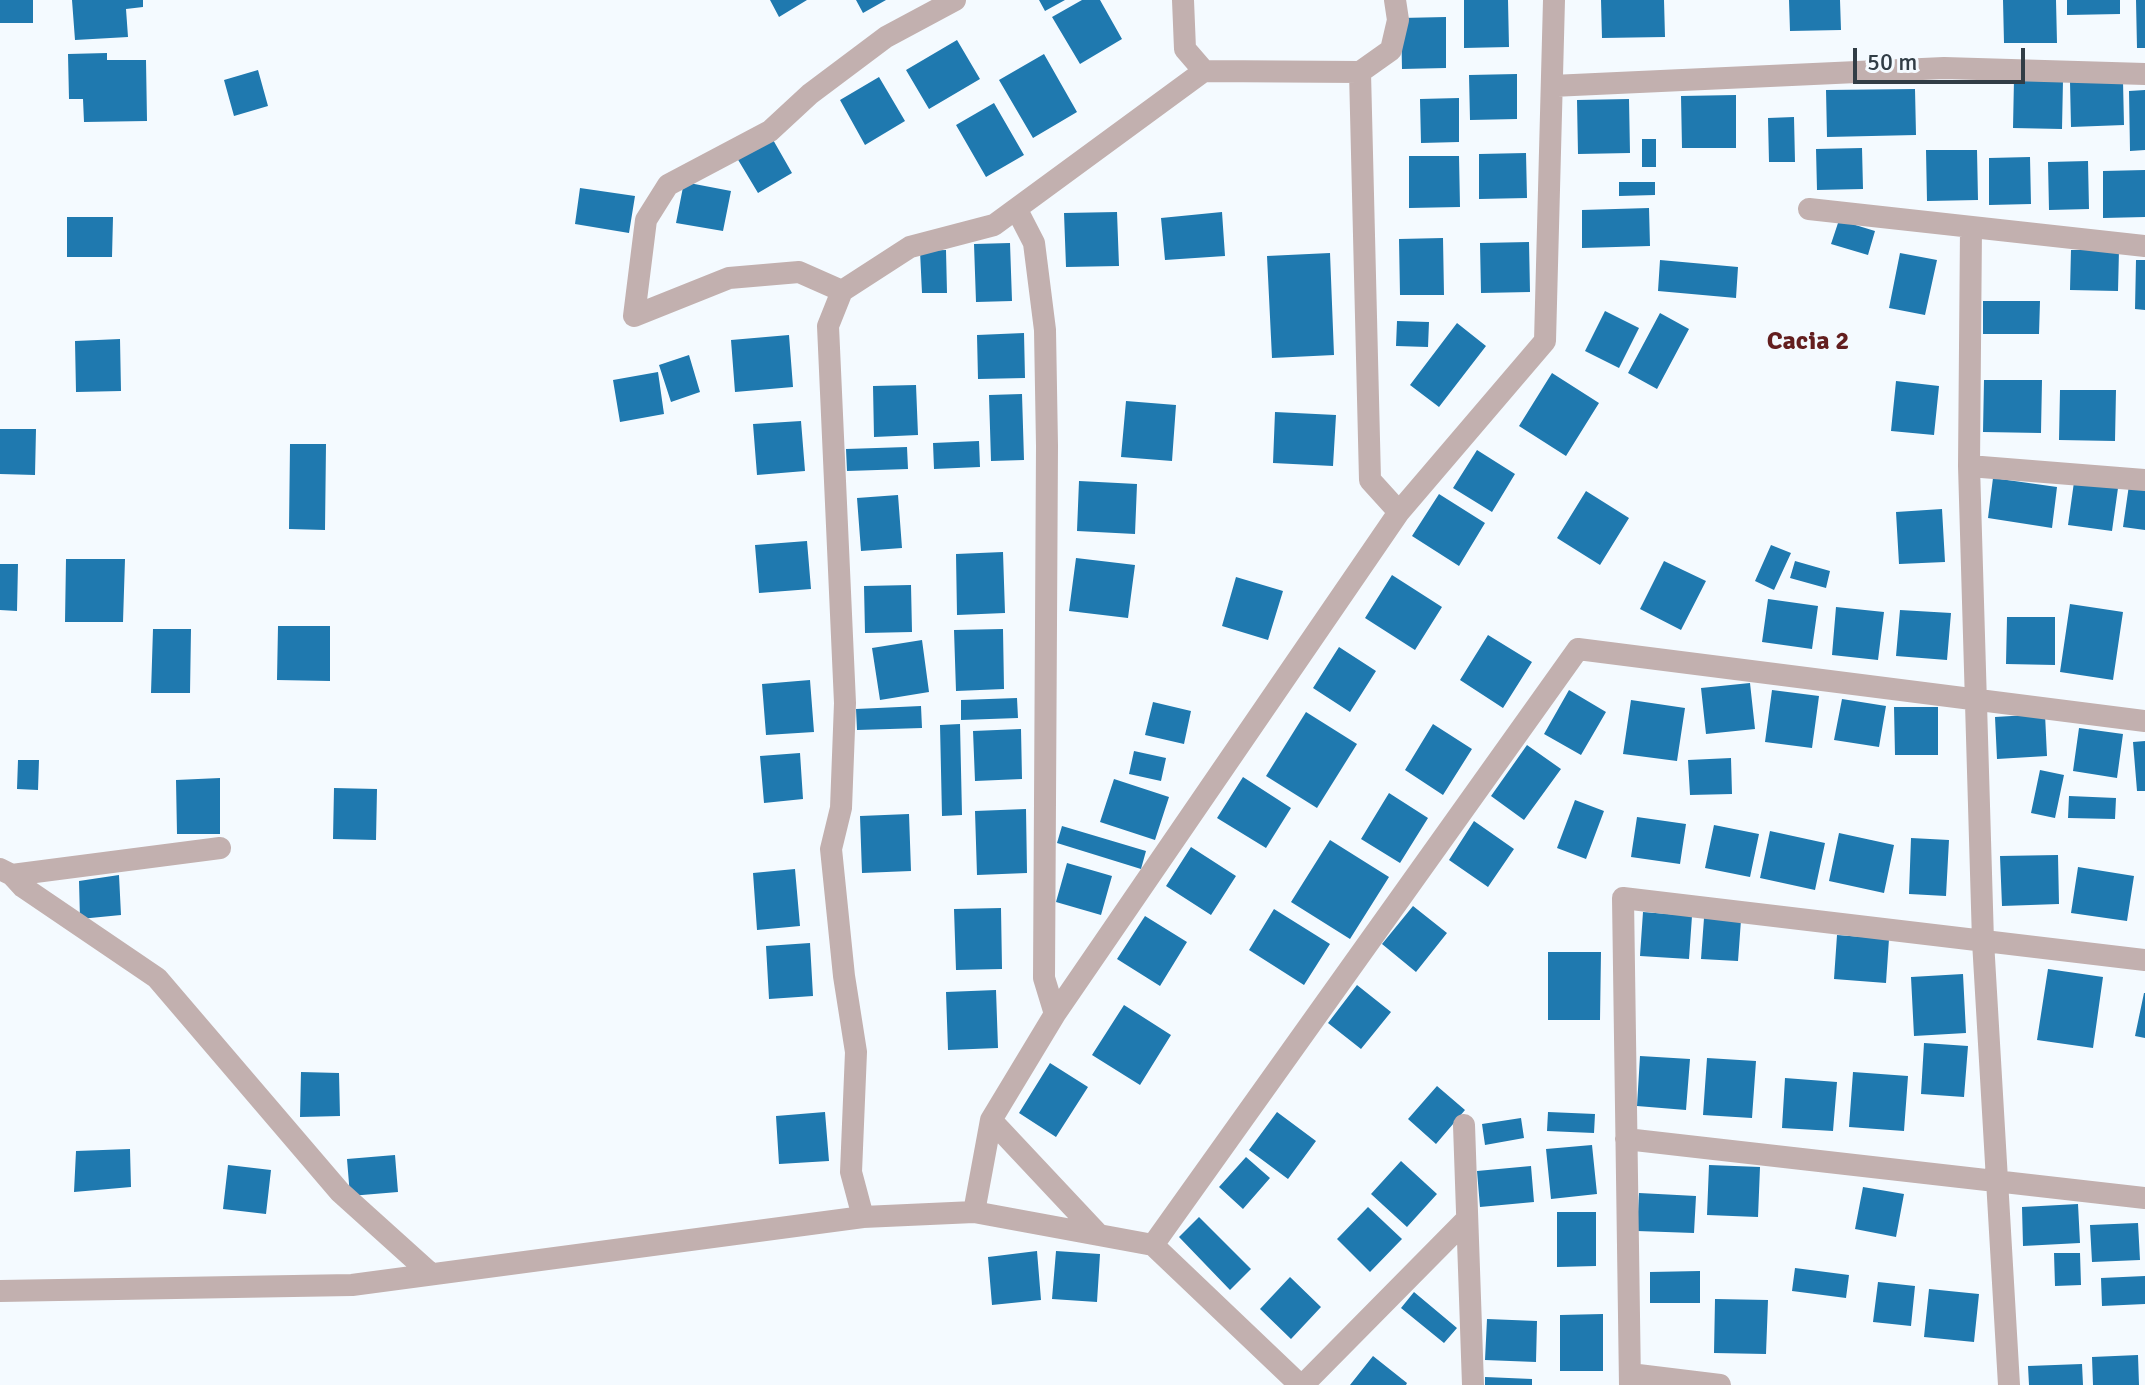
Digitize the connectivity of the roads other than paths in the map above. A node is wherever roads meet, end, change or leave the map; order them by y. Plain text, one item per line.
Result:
1 (955, 0) edge
2 (1183, 0) edge
3 (1395, 0) edge
4 (1554, 0) edge
5 (1204, 71) junction
6 (1360, 72) junction
7 (2145, 74) edge
8 (1552, 86) junction
9 (1809, 209) dead end
10 (1017, 210) junction
11 (1971, 227) junction
12 (2145, 246) edge
13 (842, 291) junction
14 (1969, 466) junction
15 (2145, 480) edge
16 (1399, 512) junction
17 (1976, 701) junction
18 (2145, 721) edge
19 (220, 848) dead end
20 (6, 872) edge
21 (1983, 941) junction
22 (2145, 960) edge
23 (1055, 1014) junction
24 (991, 1120) junction
25 (1464, 1125) dead end
26 (1626, 1139) junction
27 (1997, 1181) junction
28 (2145, 1198) edge
29 (974, 1212) junction
30 (863, 1217) junction
31 (1467, 1219) junction
32 (1099, 1235) junction
33 (1153, 1245) junction
34 (431, 1274) junction
35 (0, 1291) edge
36 (1630, 1380) edge
37 (1301, 1385) edge
38 (1473, 1385) edge
39 (1720, 1385) edge
40 (2009, 1385) edge

1 - 13 street
2 - 5 street
3 - 6 street
4 - 8 street
5 - 6 street
5 - 10 street
6 - 16 street
7 - 8 street
8 - 16 street
9 - 11 street
10 - 13 street
10 - 23 street
11 - 12 street
11 - 14 street
13 - 30 street
14 - 15 street
14 - 17 street
16 - 23 street
17 - 18 street
17 - 21 street
17 - 33 street
19 - 20 street
20 - 34 street
21 - 22 street
21 - 26 street
21 - 27 street
23 - 24 street
24 - 29 street
24 - 32 street
25 - 31 street
26 - 27 street
26 - 36 street
27 - 28 street
27 - 40 street
29 - 30 street
29 - 32 street
30 - 34 street
31 - 37 street
31 - 38 street
32 - 33 street
33 - 37 street
34 - 35 street
36 - 39 street

